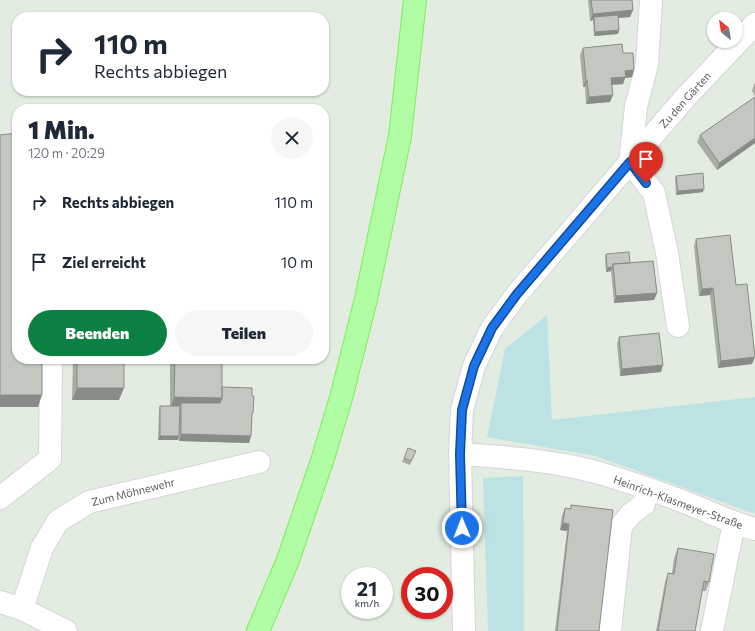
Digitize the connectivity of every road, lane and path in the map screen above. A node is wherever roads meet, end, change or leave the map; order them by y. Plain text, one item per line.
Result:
1 (416, 0) edge
2 (651, 0) edge
3 (755, 24) edge
4 (630, 162) junction
5 (678, 326) dead end
6 (51, 364) edge
7 (460, 454) junction
8 (259, 462) dead end
9 (648, 489) junction
10 (0, 498) edge
11 (734, 523) junction
12 (755, 529) edge
13 (0, 602) edge
14 (22, 609) junction
15 (66, 631) edge
16 (258, 631) edge
17 (464, 631) edge
18 (610, 631) edge
19 (712, 631) edge

1 - 16 main road
2 - 4 street
3 - 4 street, Zu den Gärten
4 - 5 street
4 - 7 street, Zu den Gärten
6 - 10 street
7 - 9 street, Heinrich-Klasmeyer-Straße
7 - 17 street, Zu den Gärten
8 - 14 street, Zum Möhnewehr
9 - 11 street, Heinrich-Klasmeyer-Straße
9 - 18 street
11 - 12 street, Heinrich-Klasmeyer-Straße
11 - 19 street
13 - 14 street
14 - 15 street

